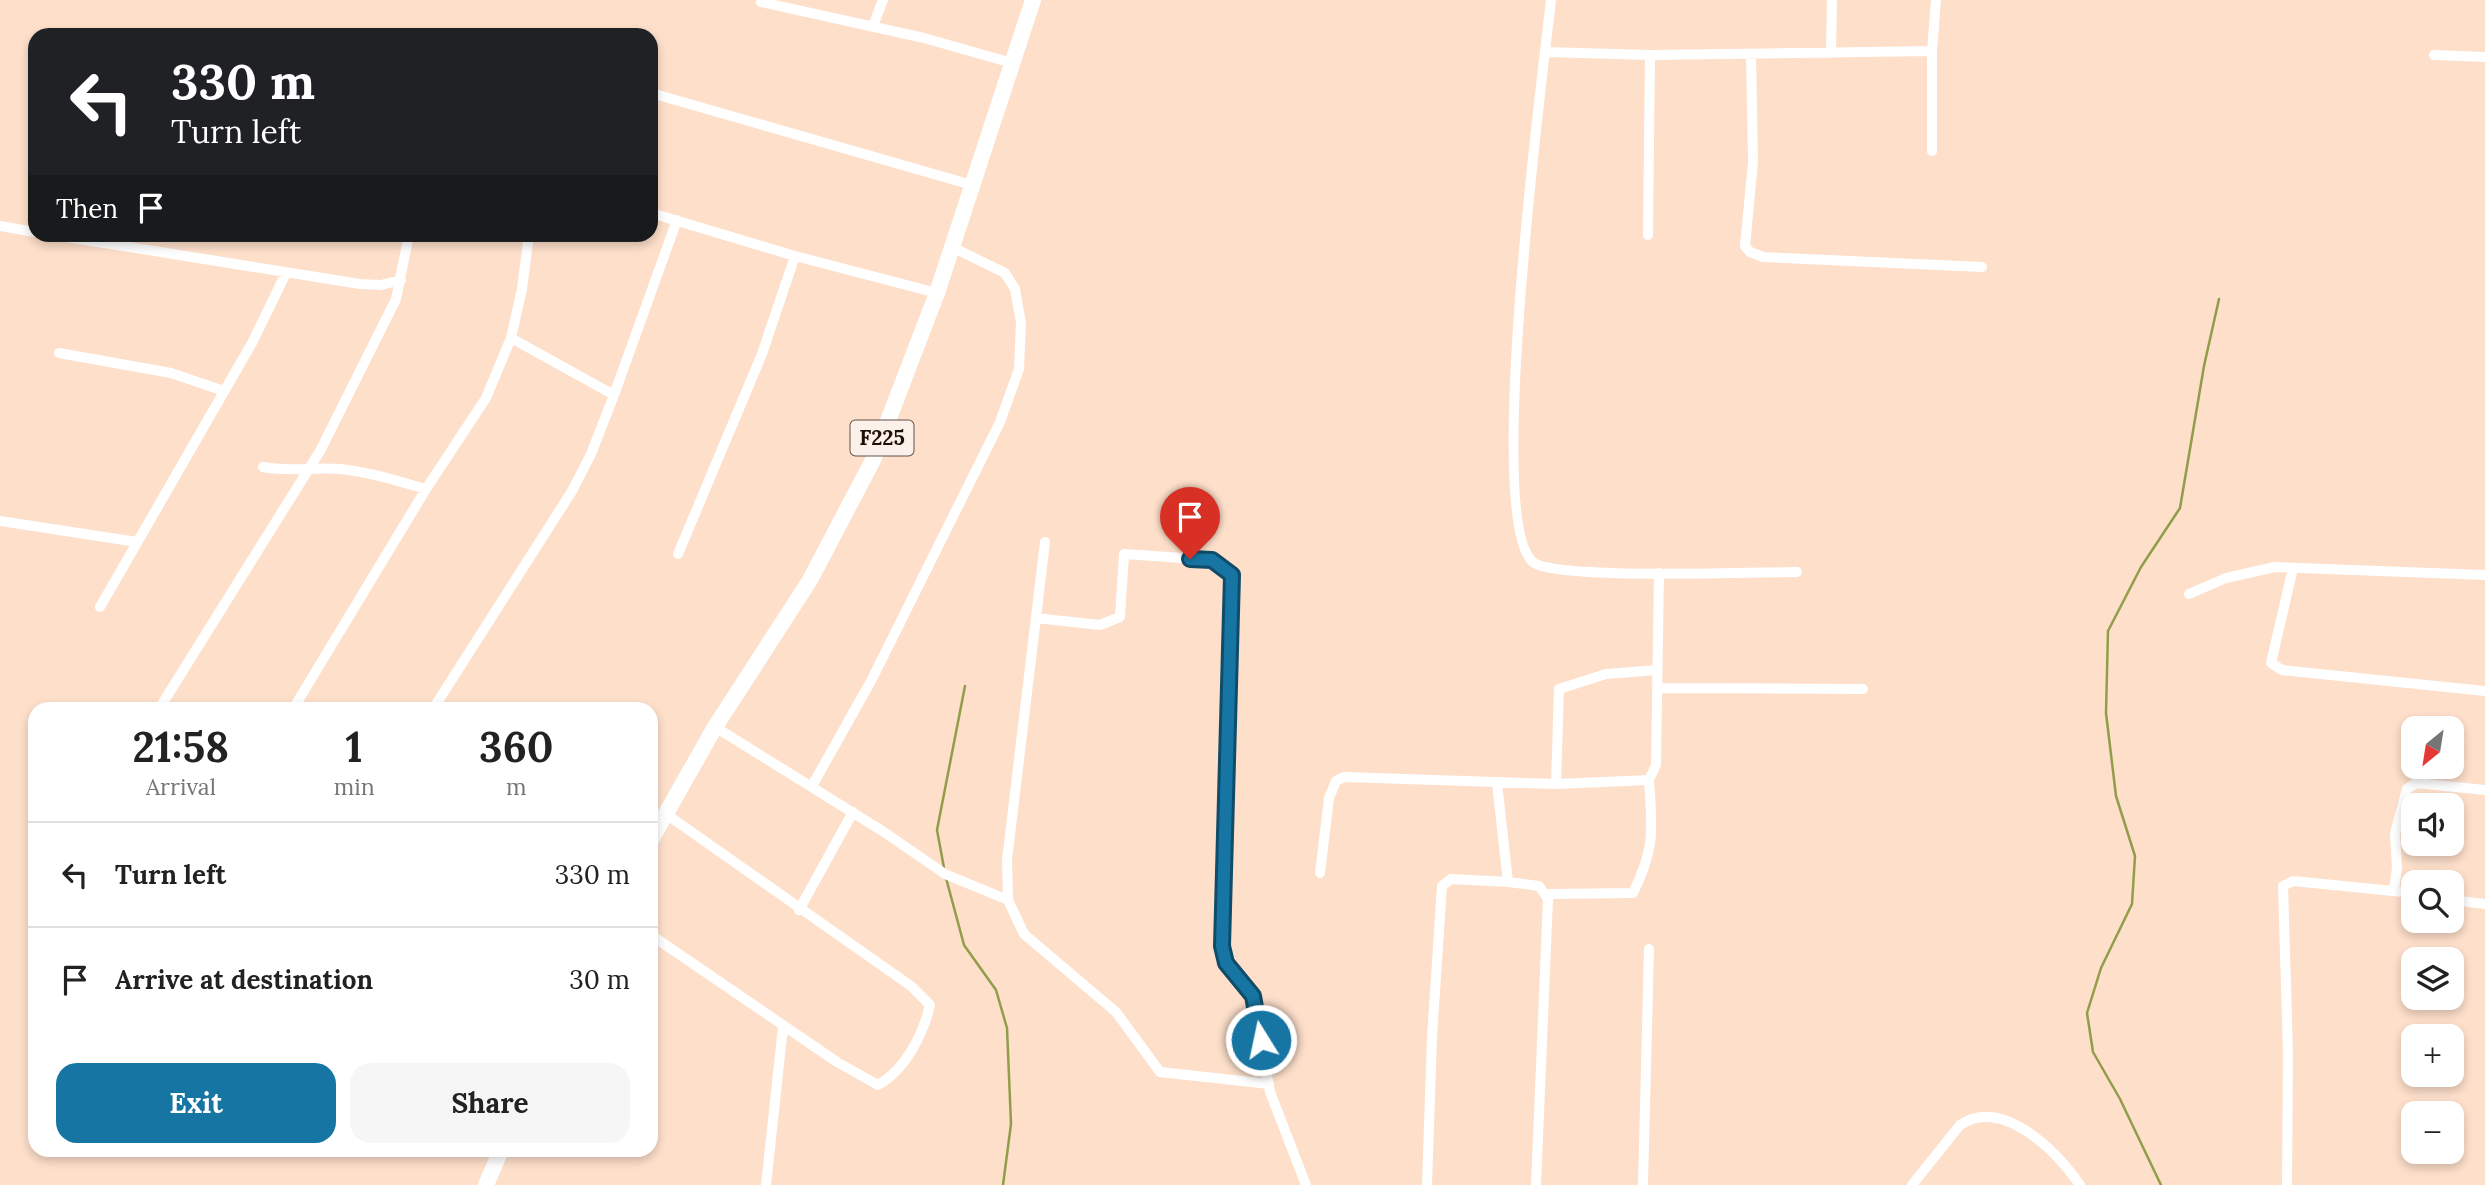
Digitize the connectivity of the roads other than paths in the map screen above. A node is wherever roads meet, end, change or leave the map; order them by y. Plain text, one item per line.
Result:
1 (883, 0) edge
2 (1033, 0) edge
3 (1551, 0) edge
4 (1832, 0) edge
5 (1936, 0) edge
6 (761, 2) dead end
7 (873, 26) junction
8 (1932, 51) junction
9 (1545, 52) junction
10 (1831, 53) junction
11 (1751, 54) junction
12 (1650, 55) junction
13 (2434, 55) dead end
14 (2485, 57) edge
15 (1012, 63) junction
16 (658, 95) edge
17 (1932, 151) dead end
18 (972, 185) junction
19 (658, 215) edge
20 (677, 220) junction
21 (0, 226) edge
22 (28, 231) edge
23 (1648, 235) dead end
24 (97, 242) edge
25 (409, 242) edge
26 (527, 242) edge
27 (952, 247) junction
28 (794, 256) junction
29 (1982, 267) dead end
30 (286, 273) junction
31 (401, 280) junction
32 (937, 293) junction
33 (511, 338) junction
34 (59, 353) dead end
35 (224, 391) junction
36 (614, 395) junction
37 (263, 467) dead end
38 (310, 470) junction
39 (426, 489) junction
40 (0, 521) edge
41 (137, 542) junction
42 (1045, 542) dead end
43 (678, 554) dead end
44 (2293, 568) junction
45 (1797, 572) dead end
46 (1660, 573) junction
47 (2485, 575) edge
48 (2189, 594) dead end
49 (100, 607) dead end
50 (1036, 618) junction
51 (1657, 670) junction
52 (1658, 688) junction
53 (1863, 689) dead end
54 (2485, 691) edge
55 (163, 702) edge
56 (297, 702) edge
57 (437, 702) edge
58 (715, 727) junction
59 (1649, 780) junction
60 (1497, 783) junction
61 (1556, 784) junction
62 (812, 786) junction
63 (2485, 790) edge
64 (853, 812) junction
65 (666, 814) junction
66 (658, 828) edge
67 (1320, 873) dead end
68 (1508, 882) junction
69 (2394, 889) junction
70 (2401, 890) edge
71 (1547, 894) junction
72 (1008, 900) junction
73 (2464, 901) edge
74 (2485, 904) edge
75 (799, 910) junction
76 (658, 940) edge
77 (1648, 948) dead end
78 (783, 1027) junction
79 (1269, 1084) junction
80 (498, 1157) edge
81 (486, 1185) edge
82 (766, 1185) edge
83 (1306, 1185) edge
84 (1427, 1185) edge
85 (1536, 1185) edge
86 (1643, 1185) edge
87 (1912, 1185) edge
88 (2080, 1185) edge
89 (2287, 1185) edge

1 - 7 street
2 - 15 main road, F225
3 - 9 street
4 - 10 street
5 - 8 street
6 - 7 street
7 - 15 street
8 - 10 street
8 - 17 street
9 - 12 street
9 - 46 street
10 - 11 street
11 - 12 street
11 - 29 street
12 - 23 street
13 - 14 street
15 - 18 main road, F225
16 - 18 street
18 - 27 main road, F225
19 - 20 street
20 - 28 street
20 - 36 street
21 - 22 street
24 - 30 street
25 - 31 street
26 - 33 street
27 - 32 main road, F225
27 - 62 street
28 - 32 street
28 - 43 street
30 - 31 street
30 - 35 street
31 - 38 street
32 - 58 main road, F225
33 - 36 street
33 - 39 street
34 - 35 street
35 - 41 street
36 - 57 street
37 - 38 street
38 - 39 street
38 - 55 street
39 - 56 street
40 - 41 street
41 - 49 street
42 - 50 street
44 - 47 street
44 - 48 street
44 - 54 street
45 - 46 street
46 - 51 street
50 - 72 street
50 - 79 street
51 - 52 street
51 - 61 street
52 - 53 street
52 - 59 street
58 - 62 street
58 - 65 main road, F225
59 - 61 street
59 - 71 street
60 - 61 street
60 - 67 street
60 - 68 street
62 - 64 street
63 - 69 street
64 - 72 street
64 - 75 street
65 - 66 main road, F225
65 - 75 street
68 - 71 street
68 - 84 street
69 - 70 street
69 - 89 street
71 - 85 street
72 - 79 street
73 - 74 street
75 - 78 street
76 - 78 street
77 - 86 street
78 - 82 street
79 - 83 street
80 - 81 main road
87 - 88 street

